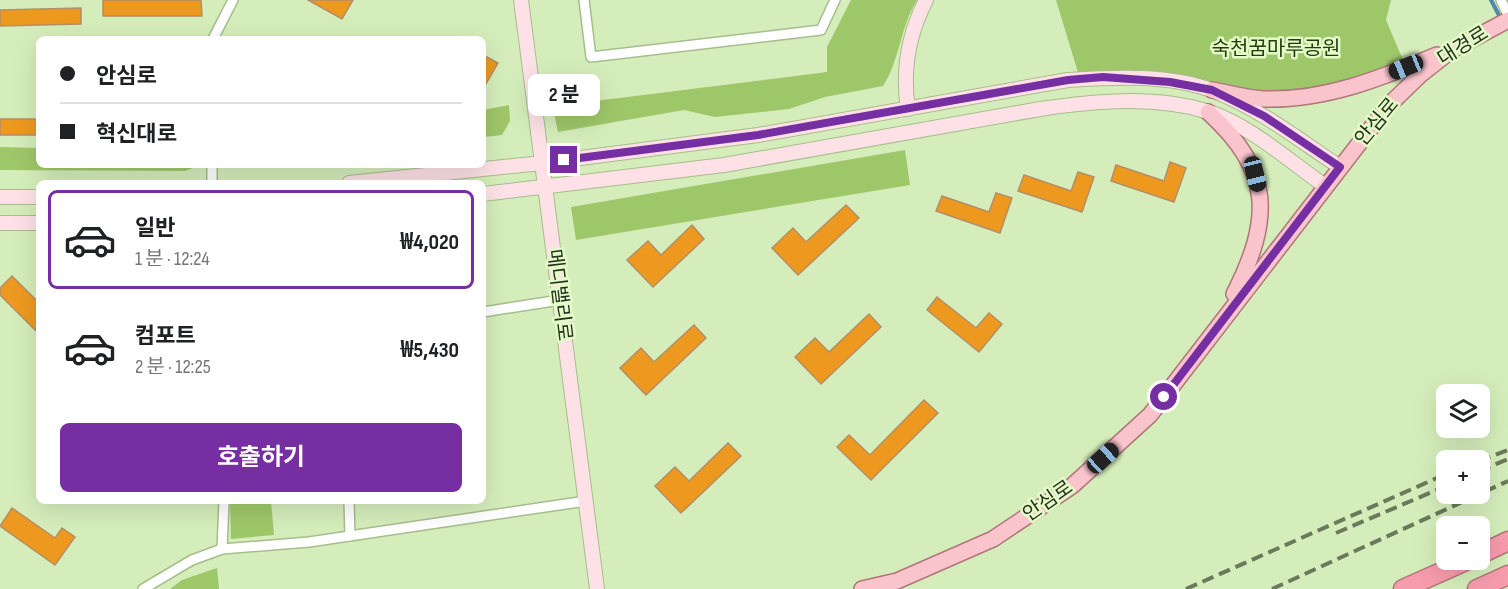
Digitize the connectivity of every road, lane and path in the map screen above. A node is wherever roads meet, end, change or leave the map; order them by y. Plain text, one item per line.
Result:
1 (233, 0) edge
2 (521, 0) edge
3 (584, 0) edge
4 (835, 0) edge
5 (926, 0) edge
6 (1501, 0) edge
7 (1508, 15) edge
8 (1508, 20) edge
9 (215, 36) edge
10 (1462, 45) junction
11 (1420, 75) joint
12 (1212, 90) junction
13 (908, 109) junction
14 (1208, 112) junction
15 (542, 163) junction
16 (1340, 167) junction
17 (378, 180) edge
18 (1325, 186) junction
19 (545, 187) junction
20 (486, 194) edge
21 (0, 197) edge
22 (36, 197) edge
23 (0, 223) edge
24 (36, 223) edge
25 (560, 300) junction
26 (486, 312) edge
27 (1218, 326) junction
28 (586, 501) junction
29 (224, 504) edge
30 (349, 504) edge
31 (350, 536) junction
32 (1508, 542) edge
33 (222, 549) junction
34 (1490, 550) edge
35 (1446, 570) edge
36 (1508, 575) edge
37 (143, 589) edge
38 (597, 589) edge
39 (862, 589) edge
40 (1403, 589) edge
41 (1477, 589) edge

1 - 9 street
2 - 15 main road, 메디밸리로
3 - 4 street
5 - 13 main road
6 - 7 street
8 - 10 main road, 대경로
10 - 11 main road, 대경로
10 - 12 main road
11 - 16 main road, 안심로
12 - 13 main road
12 - 16 main road
13 - 15 main road
14 - 18 main road
14 - 19 main road
14 - 27 main road
15 - 17 main road
15 - 19 main road, 메디밸리로
16 - 18 main road, 안심로
18 - 27 main road, 안심로
19 - 20 main road
19 - 25 main road, 메디밸리로
21 - 22 main road
23 - 24 main road
25 - 26 street
25 - 28 main road, 메디밸리로
27 - 39 main road, 안심로
28 - 31 street
28 - 38 main road, 메디밸리로
29 - 33 street
30 - 31 street
31 - 33 street
32 - 34 highway
33 - 37 street
35 - 40 highway
36 - 41 highway

